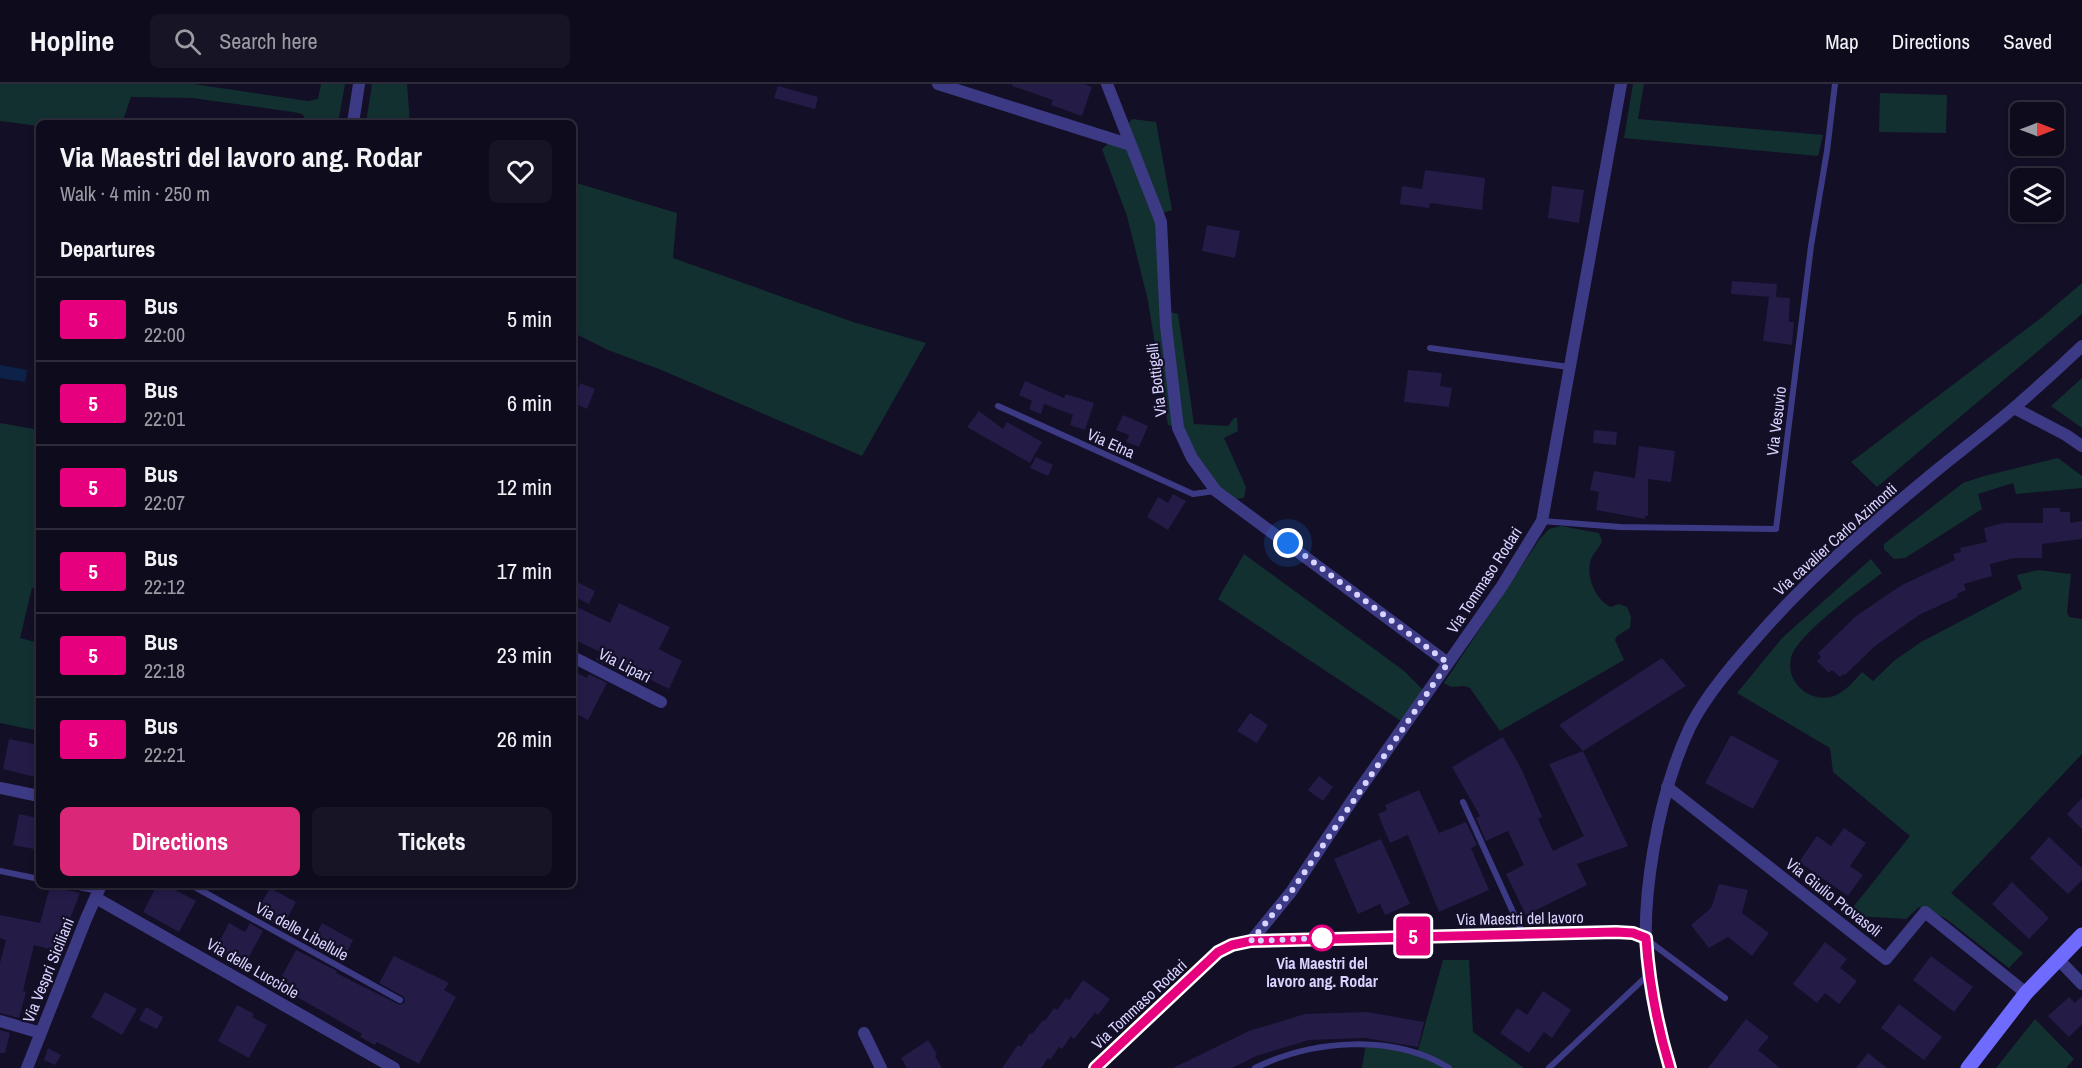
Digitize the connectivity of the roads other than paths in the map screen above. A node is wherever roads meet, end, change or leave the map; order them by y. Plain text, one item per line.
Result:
1 (359, 84) edge
2 (938, 84) edge
3 (1107, 84) edge
4 (1621, 84) edge
5 (1835, 84) edge
6 (353, 120) edge
7 (1131, 145) junction
8 (2082, 346) edge
9 (1430, 348) dead end
10 (1570, 367) junction
11 (998, 406) dead end
12 (2014, 408) junction
13 (2082, 447) edge
14 (1216, 491) junction
15 (1542, 521) junction
16 (576, 659) edge
17 (1448, 663) junction
18 (661, 702) dead end
19 (1667, 787) junction
20 (0, 788) edge
21 (36, 795) edge
22 (1463, 802) dead end
23 (0, 871) edge
24 (36, 878) edge
25 (84, 888) edge
26 (196, 888) edge
27 (99, 891) edge
28 (1523, 934) junction
29 (2082, 935) edge
30 (1646, 938) junction
31 (1251, 941) junction
32 (2058, 959) junction
33 (1648, 975) junction
34 (2082, 984) edge
35 (2026, 993) junction
36 (1725, 998) dead end
37 (400, 1000) dead end
38 (0, 1021) edge
39 (41, 1033) junction
40 (864, 1034) dead end
41 (27, 1068) edge
42 (394, 1068) edge
43 (881, 1068) edge
44 (1095, 1068) edge
45 (1255, 1068) edge
46 (1449, 1068) edge
47 (1549, 1068) edge
48 (1670, 1068) edge
49 (1968, 1068) edge

1 - 6 street
2 - 7 street
3 - 7 street, Via Bottigelli
4 - 10 street, Via Tommaso Rodari
5 - 15 lane, Via Vesuvio
7 - 14 street, Via Bottigelli
8 - 12 street, Via cavalier Carlo Azimonti
9 - 10 lane
10 - 15 street, Via Tommaso Rodari
11 - 14 lane, Via Etna
12 - 13 street
12 - 19 street, Via cavalier Carlo Azimonti
14 - 17 street, Via Bottigelli
15 - 17 street, Via Tommaso Rodari
16 - 18 street, Via Lipari
17 - 31 street, Via Tommaso Rodari
19 - 30 street, Via cavalier Carlo Azimonti
19 - 35 street, Via Giulio Provasoli
20 - 21 street
22 - 28 lane, Via Maestri del lavoro
23 - 24 lane
25 - 27 lane
26 - 37 lane, Via delle Libellule
27 - 39 street, Via Vespri Siciliani
27 - 42 street, Via delle Lucciole
28 - 30 street, Via Maestri del lavoro
28 - 31 street, Via Maestri del lavoro
29 - 32 street
30 - 33 street, Via cavalier Carlo Azimonti
30 - 36 lane
31 - 44 street, Via Tommaso Rodari
32 - 34 street
32 - 35 street
33 - 47 lane
33 - 48 street, Via cavalier Carlo Azimonti
35 - 49 street
38 - 39 street
39 - 41 street, Via Vespri Siciliani
40 - 43 street
45 - 46 lane

